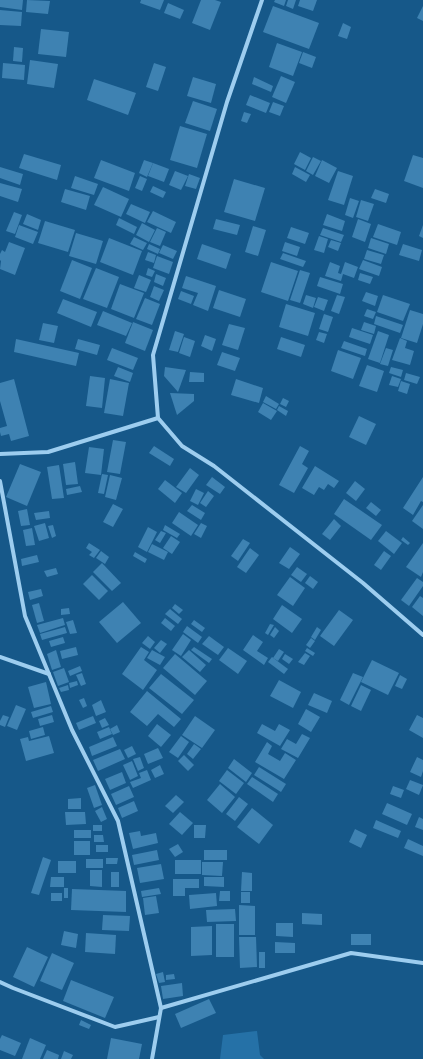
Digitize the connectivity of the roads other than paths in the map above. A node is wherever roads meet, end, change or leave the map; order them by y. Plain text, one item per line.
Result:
1 (262, 0) edge
2 (158, 418) junction
3 (0, 454) edge
4 (0, 481) edge
5 (423, 636) edge
6 (0, 657) edge
7 (49, 674) junction
8 (423, 963) edge
9 (0, 982) edge
10 (161, 1008) junction
11 (159, 1017) junction
12 (152, 1059) edge

1 - 2 street
2 - 3 street
2 - 5 street
4 - 7 street
6 - 7 street
7 - 10 street
8 - 10 street
9 - 11 street
10 - 11 street
11 - 12 street

